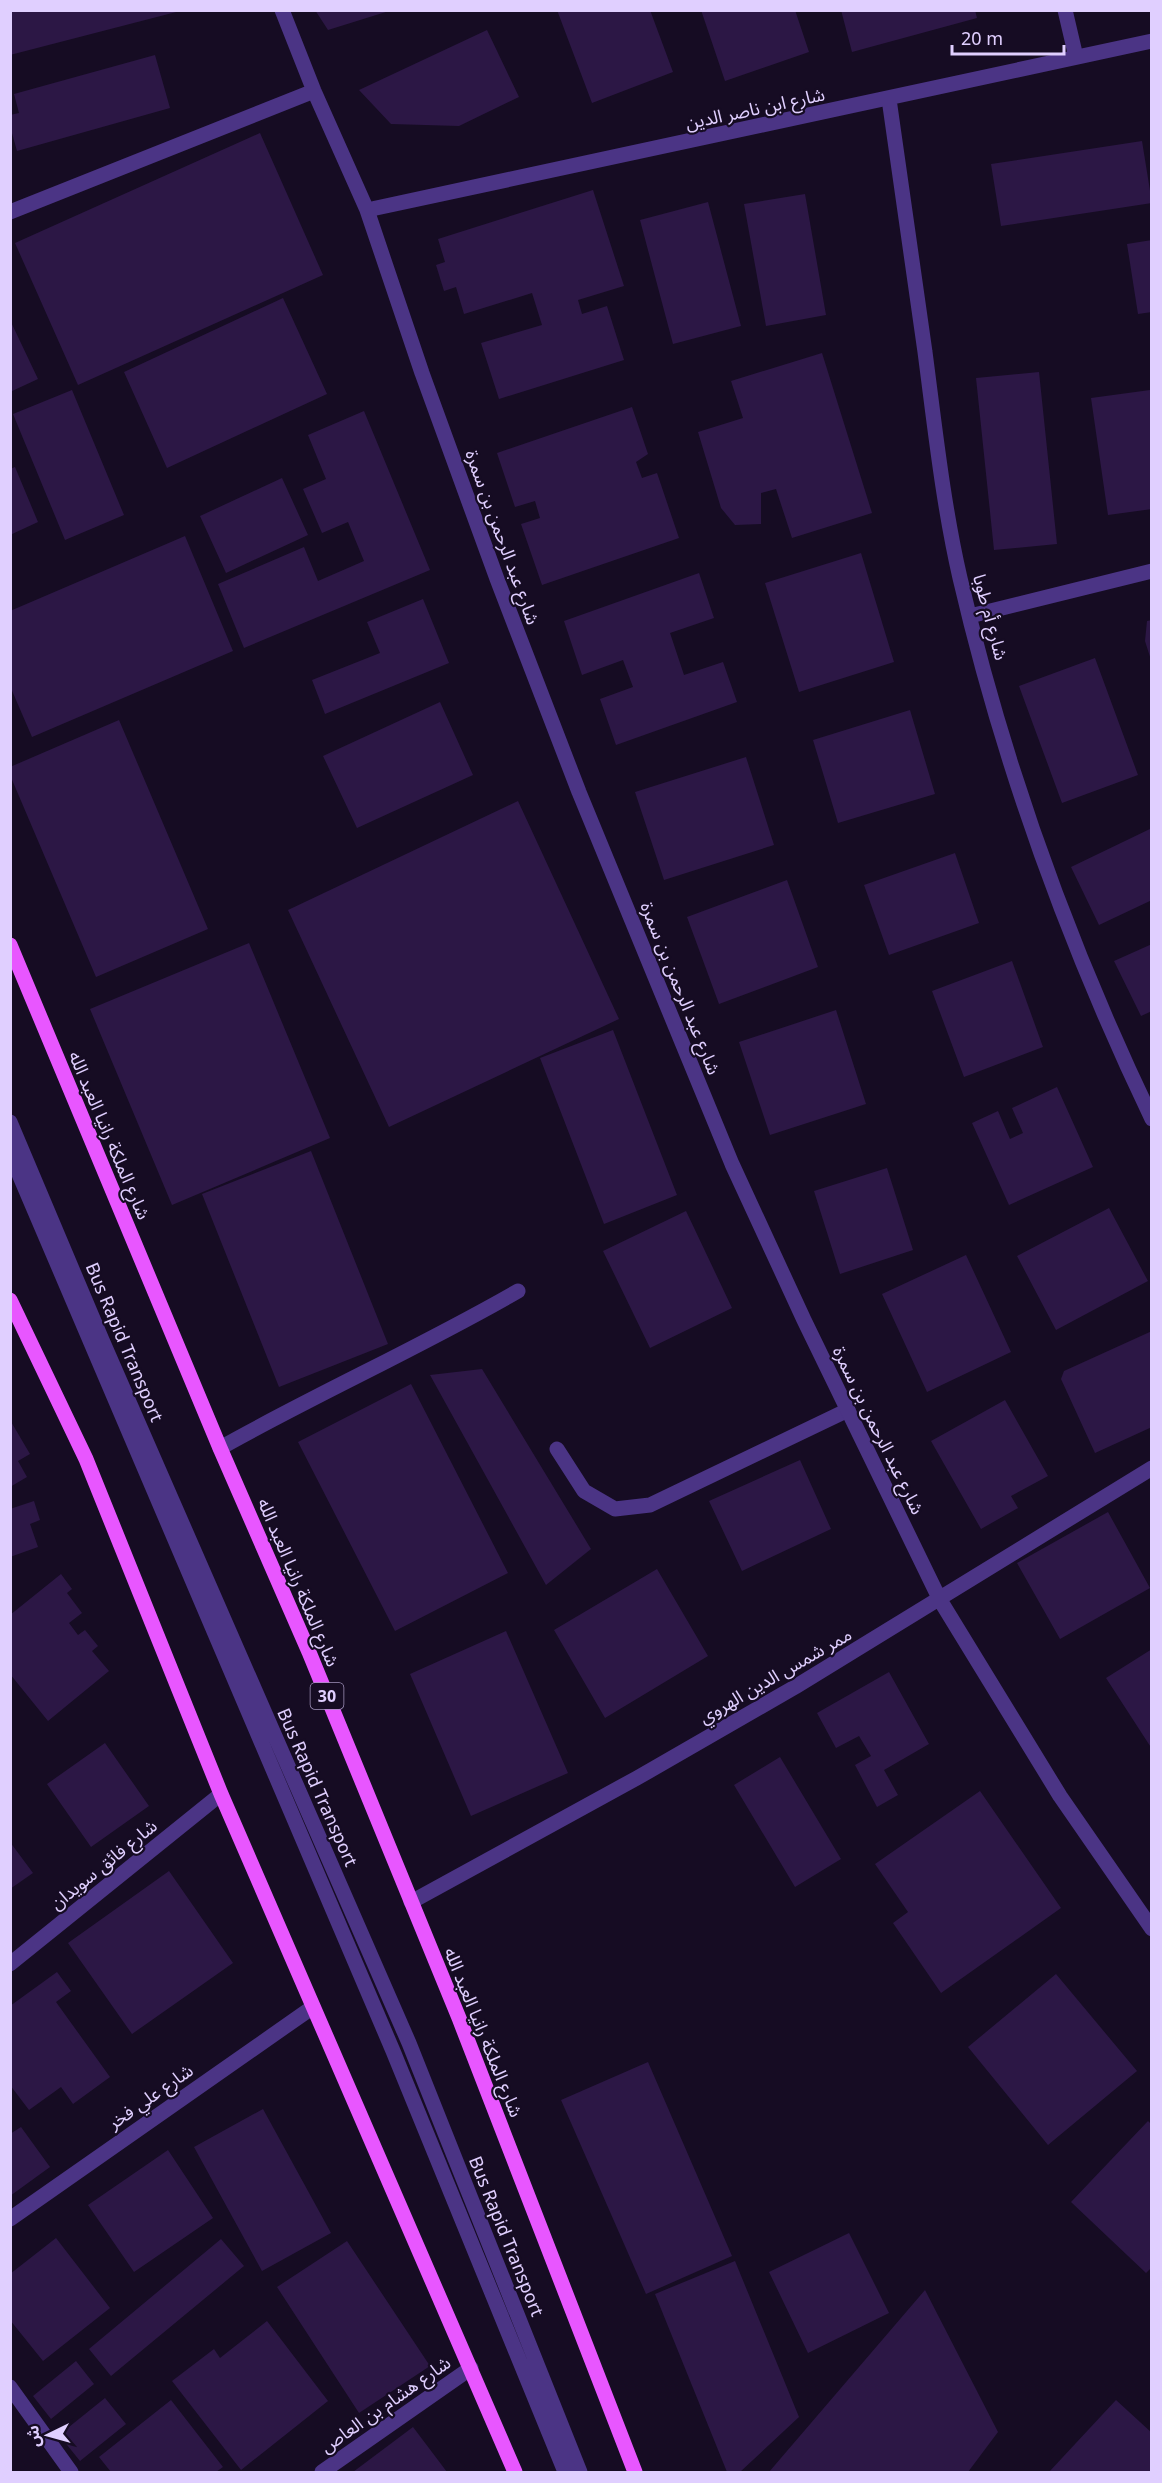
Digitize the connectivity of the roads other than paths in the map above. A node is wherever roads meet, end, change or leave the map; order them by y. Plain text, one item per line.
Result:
1 (282, 10) edge
2 (1065, 10) edge
3 (1152, 41) edge
4 (1076, 57) junction
5 (314, 91) junction
6 (889, 99) junction
7 (367, 210) junction
8 (10, 212) edge
9 (1152, 571) edge
10 (970, 616) junction
11 (10, 945) edge
12 (1152, 1119) edge
13 (10, 1122) edge
14 (10, 1153) edge
15 (518, 1291) dead end
16 (10, 1300) edge
17 (848, 1410) junction
18 (220, 1448) junction
19 (557, 1449) dead end
20 (1152, 1468) edge
21 (940, 1600) junction
22 (221, 1794) junction
23 (411, 1902) junction
24 (1152, 1929) edge
25 (10, 1964) edge
26 (313, 2007) junction
27 (10, 2219) edge
28 (471, 2368) junction
29 (10, 2387) edge
30 (71, 2472) edge
31 (322, 2472) edge
32 (515, 2472) edge
33 (566, 2472) edge
34 (580, 2472) edge
35 (635, 2472) edge

1 - 5 street, شارع عبد الرحمن بن سمرة
2 - 4 street
3 - 4 street, شارع ابن ناصر الدين
4 - 6 street, شارع ابن ناصر الدين
5 - 7 street, شارع عبد الرحمن بن سمرة
5 - 8 street
6 - 7 street, شارع ابن ناصر الدين
6 - 10 street, شارع أم طوبا
7 - 17 street, شارع عبد الرحمن بن سمرة
9 - 10 street
10 - 12 street, شارع أم طوبا
11 - 18 main road, شارع الملكة رانيا العبد الله / 30
13 - 34 street, Bus Rapid Transport
14 - 33 street, Bus Rapid Transport
15 - 18 street
16 - 22 main road
17 - 19 street
17 - 21 street, شارع عبد الرحمن بن سمرة
18 - 23 main road, شارع الملكة رانيا العبد الله / 30
20 - 21 street, ممر شمس الدين الهروي
21 - 23 street, ممر شمس الدين الهروي
21 - 24 street, شارع عبد الرحمن بن سمرة
22 - 25 street, شارع فائق سويدان
22 - 26 main road
23 - 35 main road, شارع الملكة رانيا العبد الله / 30
26 - 27 street, شارع علي فخر
26 - 28 main road
28 - 31 street, شارع هشام بن العاص
28 - 32 main road
29 - 30 street

